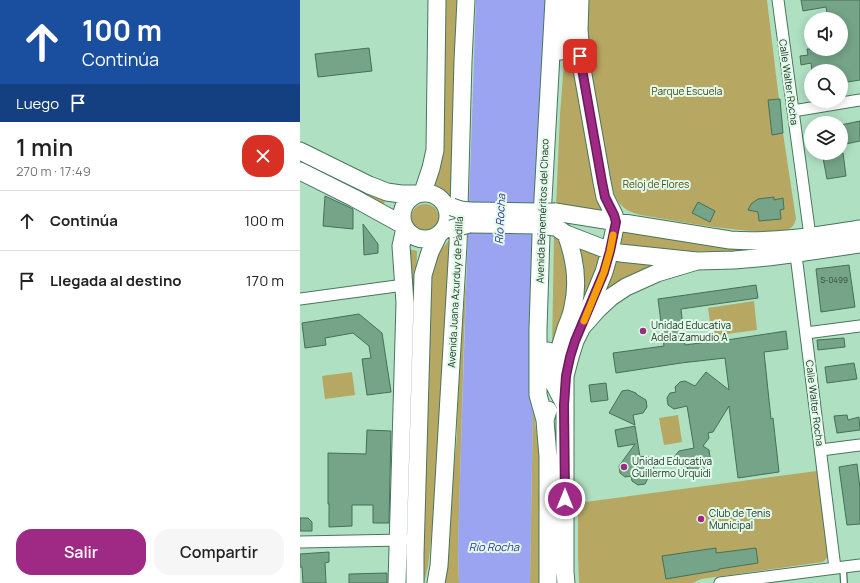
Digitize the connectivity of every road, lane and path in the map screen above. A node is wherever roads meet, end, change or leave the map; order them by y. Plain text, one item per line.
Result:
1 (437, 0) edge
2 (466, 0) edge
3 (554, 0) edge
4 (568, 0) edge
5 (580, 0) edge
6 (778, 0) edge
7 (860, 100) edge
8 (793, 111) junction
9 (300, 151) edge
10 (300, 172) edge
11 (420, 193) junction
12 (447, 203) junction
13 (469, 218) junction
14 (616, 222) junction
15 (559, 224) junction
16 (404, 227) junction
17 (860, 229) edge
18 (443, 233) junction
19 (800, 243) junction
20 (860, 244) edge
21 (610, 251) junction
22 (697, 261) junction
23 (404, 285) junction
24 (300, 299) edge
25 (860, 326) edge
26 (582, 327) junction
27 (806, 333) junction
28 (551, 378) junction
29 (564, 405) junction
30 (545, 420) junction
31 (860, 445) edge
32 (821, 450) junction
33 (442, 498) junction
34 (407, 540) junction
35 (300, 542) edge
36 (860, 565) edge
37 (839, 567) junction
38 (397, 583) edge
39 (415, 583) edge
40 (429, 583) edge
41 (436, 583) edge
42 (548, 583) edge
43 (566, 583) edge
44 (720, 583) edge
45 (844, 583) edge

1 - 11 main road
2 - 33 main road, Avenida Juana Azurduy de Padilla
3 - 30 main road, Avenida Beneméritos del Chaco
4 - 28 main road, Avenida Beneméritos del Chaco
5 - 14 main road
6 - 8 street, Calle Walter Rocha
7 - 8 street
8 - 19 street, Calle Walter Rocha
9 - 11 main road
10 - 16 main road
11 - 12 main road
11 - 16 main road
12 - 13 main road, bridge
12 - 18 main road
13 - 15 main road, bridge
13 - 18 main road, bridge
14 - 15 main road
14 - 19 main road
14 - 21 main road
15 - 21 main road
15 - 28 main road
16 - 18 main road
16 - 23 main road
17 - 19 main road
18 - 34 main road
19 - 20 main road
19 - 22 main road
19 - 27 street, Calle Walter Rocha
21 - 22 main road
21 - 26 main road
22 - 26 main road
23 - 24 street
23 - 34 main road
25 - 27 street
26 - 29 main road
27 - 32 street, Calle Walter Rocha
28 - 29 main road, Avenida Beneméritos del Chaco
28 - 30 main road
29 - 43 main road
30 - 42 main road
31 - 32 street
32 - 37 street, Calle Walter Rocha
33 - 40 main road
33 - 41 main road, Avenida Juana Azurduy de Padilla
34 - 35 street
34 - 38 main road
34 - 39 main road
36 - 37 street
37 - 44 street
37 - 45 lane

